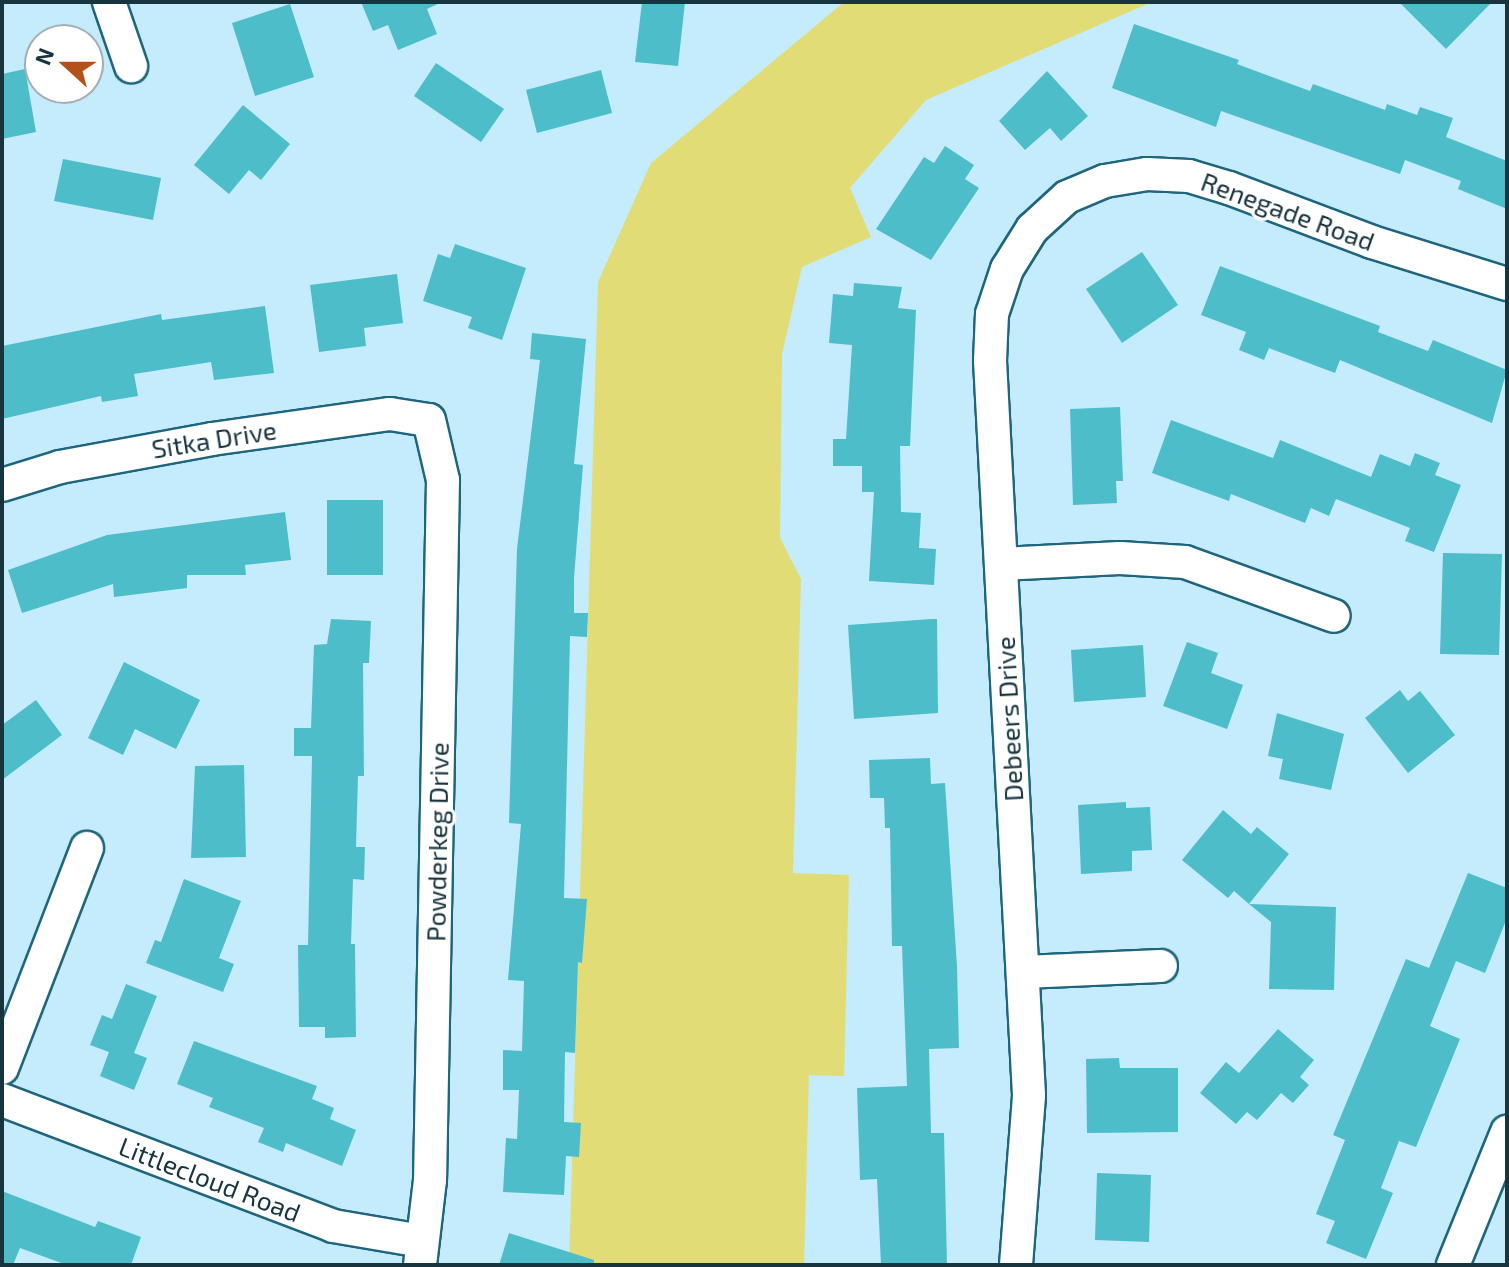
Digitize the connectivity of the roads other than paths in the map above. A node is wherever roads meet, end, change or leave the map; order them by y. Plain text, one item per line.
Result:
1 (109, 2) edge
2 (131, 66) dead end
3 (1067, 197) joint
4 (1507, 284) edge
5 (429, 420) joint
6 (2, 485) edge
7 (1001, 564) junction
8 (1334, 616) dead end
9 (87, 848) dead end
10 (1161, 966) dead end
11 (1023, 972) junction
12 (2, 1068) edge
13 (2, 1100) edge
14 (1507, 1132) edge
15 (421, 1253) edge
16 (1016, 1265) edge
17 (1453, 1265) edge

1 - 2 street
3 - 4 street, Renegade Road
3 - 7 street, Debeers Drive
5 - 6 street, Sitka Drive
5 - 15 street, Powderkeg Drive
7 - 8 street
7 - 11 street, Debeers Drive
9 - 12 street
10 - 11 street
11 - 16 street, Debeers Drive
13 - 15 street, Littlecloud Road
14 - 17 street

